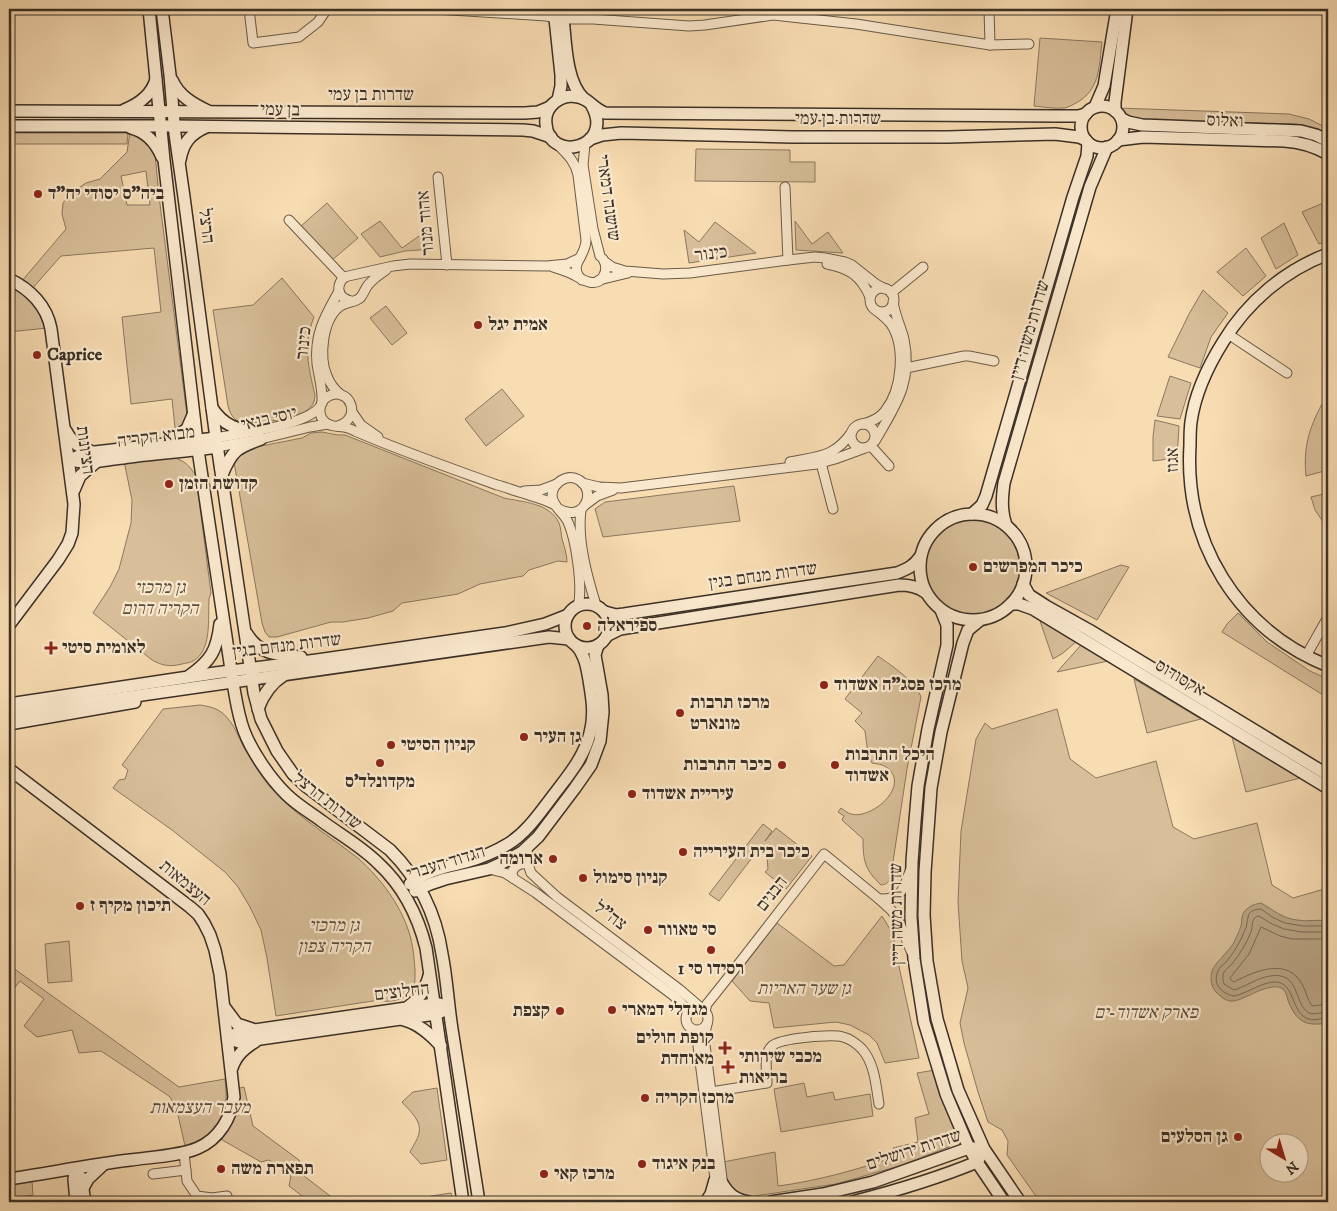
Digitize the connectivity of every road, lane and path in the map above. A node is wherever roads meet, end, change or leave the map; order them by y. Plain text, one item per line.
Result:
1 (149, 9) edge
2 (162, 9) edge
3 (249, 9) edge
4 (327, 9) edge
5 (435, 9) edge
6 (988, 9) edge
7 (1116, 9) edge
8 (1128, 9) edge
9 (772, 12) edge
10 (559, 14) edge
11 (1029, 44) dead end
12 (990, 45) junction
13 (170, 75) junction
14 (156, 77) junction
15 (554, 103) junction
16 (589, 103) junction
17 (9, 111) edge
18 (1090, 111) junction
19 (120, 112) junction
20 (160, 112) junction
21 (173, 112) junction
22 (212, 113) junction
23 (1119, 115) junction
24 (9, 126) edge
25 (122, 126) junction
26 (161, 126) junction
27 (174, 126) junction
28 (207, 127) junction
29 (554, 140) junction
30 (1118, 140) junction
31 (1087, 141) junction
32 (1328, 141) edge
33 (588, 142) junction
34 (1107, 148) junction
35 (1328, 154) edge
36 (164, 160) junction
37 (180, 166) junction
38 (438, 177) dead end
39 (785, 187) dead end
40 (290, 220) dead end
41 (1328, 254) edge
42 (580, 257) junction
43 (603, 259) junction
44 (789, 260) junction
45 (446, 265) junction
46 (393, 266) junction
47 (547, 266) junction
48 (923, 267) dead end
49 (636, 272) junction
50 (354, 275) junction
51 (344, 278) junction
52 (9, 279) edge
53 (582, 280) junction
54 (598, 281) junction
55 (339, 290) junction
56 (364, 290) junction
57 (890, 295) junction
58 (870, 297) junction
59 (351, 301) junction
60 (877, 311) junction
61 (1228, 334) junction
62 (994, 362) dead end
63 (906, 368) junction
64 (1287, 372) dead end
65 (341, 395) junction
66 (321, 405) junction
67 (212, 407) junction
68 (352, 412) junction
69 (193, 413) junction
70 (328, 424) junction
71 (862, 424) junction
72 (63, 426) junction
73 (338, 426) junction
74 (852, 432) junction
75 (259, 435) junction
76 (216, 442) junction
77 (197, 445) junction
78 (390, 445) junction
79 (870, 445) junction
80 (170, 448) junction
81 (95, 458) junction
82 (69, 460) junction
83 (821, 463) junction
84 (889, 466) dead end
85 (746, 472) junction
86 (202, 476) junction
87 (221, 476) junction
88 (582, 483) junction
89 (556, 484) junction
90 (507, 488) junction
91 (621, 488) junction
92 (73, 494) junction
93 (557, 507) junction
94 (583, 508) junction
95 (833, 509) dead end
96 (972, 514) junction
97 (1006, 525) junction
98 (920, 557) junction
99 (1023, 584) junction
100 (925, 592) junction
101 (1010, 604) junction
102 (578, 606) junction
103 (600, 609) junction
104 (222, 610) junction
105 (941, 610) junction
106 (568, 614) junction
107 (1328, 617) edge
108 (980, 620) junction
109 (9, 625) edge
110 (245, 630) junction
111 (608, 635) junction
112 (572, 642) junction
113 (598, 646) junction
114 (1306, 656) junction
115 (317, 660) junction
116 (1328, 666) edge
117 (231, 670) junction
118 (252, 674) junction
119 (286, 674) junction
120 (187, 677) junction
121 (233, 683) junction
122 (143, 684) junction
123 (170, 692) junction
124 (9, 697) edge
125 (9, 704) edge
126 (258, 709) junction
127 (9, 714) edge
128 (9, 724) edge
129 (11, 775) edge
130 (1328, 775) edge
131 (1328, 788) edge
132 (527, 847) junction
133 (912, 862) junction
134 (528, 864) junction
135 (489, 869) junction
136 (513, 878) junction
137 (418, 885) junction
138 (403, 894) junction
139 (879, 899) junction
140 (914, 958) junction
141 (430, 974) junction
142 (224, 1006) junction
143 (448, 1008) junction
144 (435, 1009) junction
145 (703, 1010) junction
146 (689, 1011) junction
147 (403, 1014) junction
148 (707, 1024) junction
149 (693, 1030) junction
150 (256, 1035) junction
151 (228, 1038) junction
152 (441, 1046) junction
153 (232, 1068) junction
154 (711, 1092) junction
155 (879, 1104) dead end
156 (956, 1119) junction
157 (969, 1148) junction
158 (984, 1149) junction
159 (184, 1153) junction
160 (941, 1158) junction
161 (977, 1162) junction
162 (104, 1164) junction
163 (75, 1169) junction
164 (186, 1170) junction
165 (48, 1173) junction
166 (153, 1174) dead end
167 (946, 1175) junction
168 (9, 1179) edge
169 (988, 1179) junction
170 (719, 1182) junction
171 (79, 1189) junction
172 (227, 1196) dead end
173 (76, 1202) edge
174 (85, 1202) edge
175 (463, 1202) edge
176 (479, 1202) edge
177 (706, 1202) edge
178 (718, 1202) edge
179 (725, 1202) edge
180 (749, 1202) edge
181 (770, 1202) edge
182 (852, 1202) edge
183 (1004, 1202) edge
184 (1020, 1202) edge

1 - 14 main road, הרצל
2 - 13 main road, הרצל
3 - 4 street
5 - 10 street
6 - 12 street
7 - 18 main road, שדרות משה דיין
8 - 23 main road
9 - 10 street
9 - 12 street
10 - 15 main road
10 - 16 main road
11 - 12 street
13 - 21 main road, הרצל
13 - 22 main road
14 - 19 main road
14 - 20 main road, הרצל
15 - 16 main road, שדרות בן עמי
15 - 22 main road, שדרות בן עמי
15 - 29 main road
16 - 18 main road, שדרות בן עמי
16 - 33 main road
17 - 19 main road
18 - 23 main road
18 - 31 main road, שדרות משה דיין
19 - 20 main road
20 - 21 main road, שדרות בן עמי
20 - 26 main road, הרצל
21 - 22 main road, שדרות בן עמי
21 - 27 main road, הרצל
23 - 30 main road
23 - 32 main road, ואלוס
24 - 25 main road, בן עמי
25 - 26 main road, בן עמי
25 - 36 main road
26 - 27 main road, בן עמי
26 - 36 main road, הרצל
27 - 28 main road, בן עמי
27 - 37 main road, הרצל
28 - 29 main road, בן עמי
28 - 37 main road
29 - 33 main road, שדרות בן עמי
29 - 42 street, שושנה דמארי
30 - 34 main road
30 - 35 main road, ואלוס
31 - 33 main road, שדרות בן עמי
31 - 34 main road
31 - 96 main road, שדרות משה דיין
33 - 43 street, שושנה דמארי
34 - 97 main road, שדרות משה דיין
36 - 69 main road, הרצל
37 - 67 main road, הרצל
38 - 45 street, אהוד מנור
39 - 44 street
40 - 51 street
41 - 61 main road, אגוז
42 - 43 street
42 - 47 street
42 - 53 street
43 - 49 street, כינור
43 - 54 street
44 - 49 street, כינור
44 - 57 street, כינור
44 - 58 street, כינור
45 - 46 street
45 - 47 street
46 - 50 street
46 - 56 street
47 - 53 street
48 - 57 street
49 - 54 street, כינור
50 - 51 street
50 - 56 street
51 - 55 street
52 - 72 main road, הציונות
53 - 54 street
55 - 59 street
55 - 66 street, כינור
56 - 59 street
57 - 58 street
57 - 60 street
57 - 63 street
58 - 60 street
59 - 65 street, כינור
60 - 71 street
61 - 64 street
61 - 114 main road, אגוז
62 - 63 street
63 - 79 street
65 - 66 street
65 - 68 street
66 - 70 street
66 - 75 street, יוסי בנאי
67 - 75 main road
67 - 76 main road, הרצל
68 - 73 street
68 - 78 street
69 - 77 main road, שדרות הרצל
69 - 80 main road
70 - 73 street
70 - 75 street, יוסי בנאי
71 - 74 street
71 - 79 street
72 - 81 main road
72 - 82 main road, הציונות
73 - 78 street
74 - 79 street
74 - 85 street
75 - 76 street, יוסי בנאי
75 - 87 main road
76 - 77 main road, מבוא הקריה
76 - 87 main road, שדרות הרצל
77 - 80 main road, מבוא הקריה
77 - 86 main road, שדרות הרצל
78 - 90 street
79 - 83 street
79 - 84 street
80 - 81 main road, מבוא הקריה
80 - 86 main road
81 - 82 main road, מבוא הקריה
81 - 92 main road
82 - 92 main road, הציונות
83 - 85 street
83 - 95 street
85 - 91 street
86 - 104 main road, שדרות הרצל
87 - 110 main road, שדרות הרצל
88 - 89 street
88 - 91 street
88 - 94 street
89 - 90 street
89 - 93 street
90 - 93 street
91 - 94 street
92 - 109 main road, הציונות
93 - 94 street
93 - 102 street
94 - 103 street
96 - 97 main road
96 - 98 main road
97 - 99 main road
98 - 100 main road
98 - 103 main road, שדרות מנחם בגין
99 - 101 main road
99 - 130 main road, אקסודוס
100 - 105 main road
100 - 111 main road, שדרות מנחם בגין
101 - 108 main road
101 - 131 main road, אקסודוס
102 - 103 main road
102 - 106 main road
103 - 111 main road
104 - 117 main road, שדרות הרצל
104 - 120 main road
105 - 108 main road
105 - 133 main road, שדרות משה דיין
106 - 112 main road
106 - 115 main road, שדרות מנחם בגין
107 - 114 street
108 - 158 main road, שדרות משה דיין
110 - 115 main road
110 - 118 main road, שדרות הרצל
111 - 113 main road
112 - 113 main road
112 - 119 main road, שדרות מנחם בגין
112 - 137 main road, הגדוד העברי
113 - 132 main road, הגדוד העברי
114 - 116 main road, אגוז
115 - 118 main road, שדרות מנחם בגין
117 - 118 main road, שדרות מנחם בגין
117 - 120 main road, שדרות מנחם בגין
117 - 121 main road, שדרות הרצל
118 - 119 main road, שדרות מנחם בגין
118 - 121 main road, שדרות מנחם בגין
118 - 126 main road, שדרות הרצל
119 - 126 main road
120 - 122 main road, שדרות מנחם בגין
121 - 123 main road, שדרות מנחם בגין
121 - 138 main road, שדרות הרצל
122 - 124 main road
122 - 125 main road, שדרות מנחם בגין
123 - 127 main road, שדרות מנחם בגין
123 - 128 main road
126 - 137 main road, שדרות הרצל
129 - 142 main road, העצמאות
132 - 134 street
132 - 135 main road, הגדוד העברי
133 - 139 street
133 - 140 main road, שדרות משה דיין
134 - 136 street
134 - 145 street, צה"ל
135 - 136 street, צה"ל
135 - 137 main road, הגדוד העברי
136 - 146 street, צה"ל
137 - 138 main road, הגדוד העברי
137 - 143 main road, שדרות הרצל
138 - 141 main road, שדרות הרצל
139 - 140 street, הבנים
139 - 145 street, הבנים
140 - 156 main road, שדרות משה דיין
141 - 144 main road, שדרות הרצל
141 - 147 main road
142 - 150 main road
142 - 151 main road, העצמאות
143 - 144 main road, החלוצים
143 - 176 main road, שדרות הרצל
144 - 147 main road, החלוצים
144 - 152 main road, שדרות הרצל
145 - 146 street
145 - 148 street
146 - 149 street
147 - 150 main road, החלוצים
147 - 152 main road
148 - 149 street
148 - 154 street
149 - 170 street
150 - 151 main road, החלוצים
150 - 153 main road
151 - 153 main road, העצמאות
152 - 175 main road, שדרות הרצל
153 - 159 main road, העצמאות
154 - 155 street
154 - 170 street
156 - 157 main road, שדרות משה דיין
156 - 160 main road
157 - 158 main road, שדרות ירושלים
157 - 160 main road, שדרות ירושלים
157 - 161 main road, שדרות משה דיין
158 - 161 main road, שדרות ירושלים
158 - 184 main road, שדרות משה דיין
159 - 162 main road, העצמאות
159 - 164 street
160 - 181 main road, שדרות ירושלים
161 - 167 main road, שדרות ירושלים
161 - 169 main road, שדרות משה דיין
162 - 163 main road, העצמאות
162 - 171 main road
163 - 165 main road, העצמאות
163 - 171 main road
164 - 166 street
164 - 172 street
165 - 168 main road, העצמאות
165 - 171 main road
167 - 169 main road
167 - 182 main road, שדרות ירושלים
169 - 183 main road, שדרות משה דיין
170 - 177 main road
170 - 178 street
170 - 179 street
170 - 180 main road
171 - 173 main road
171 - 174 main road

